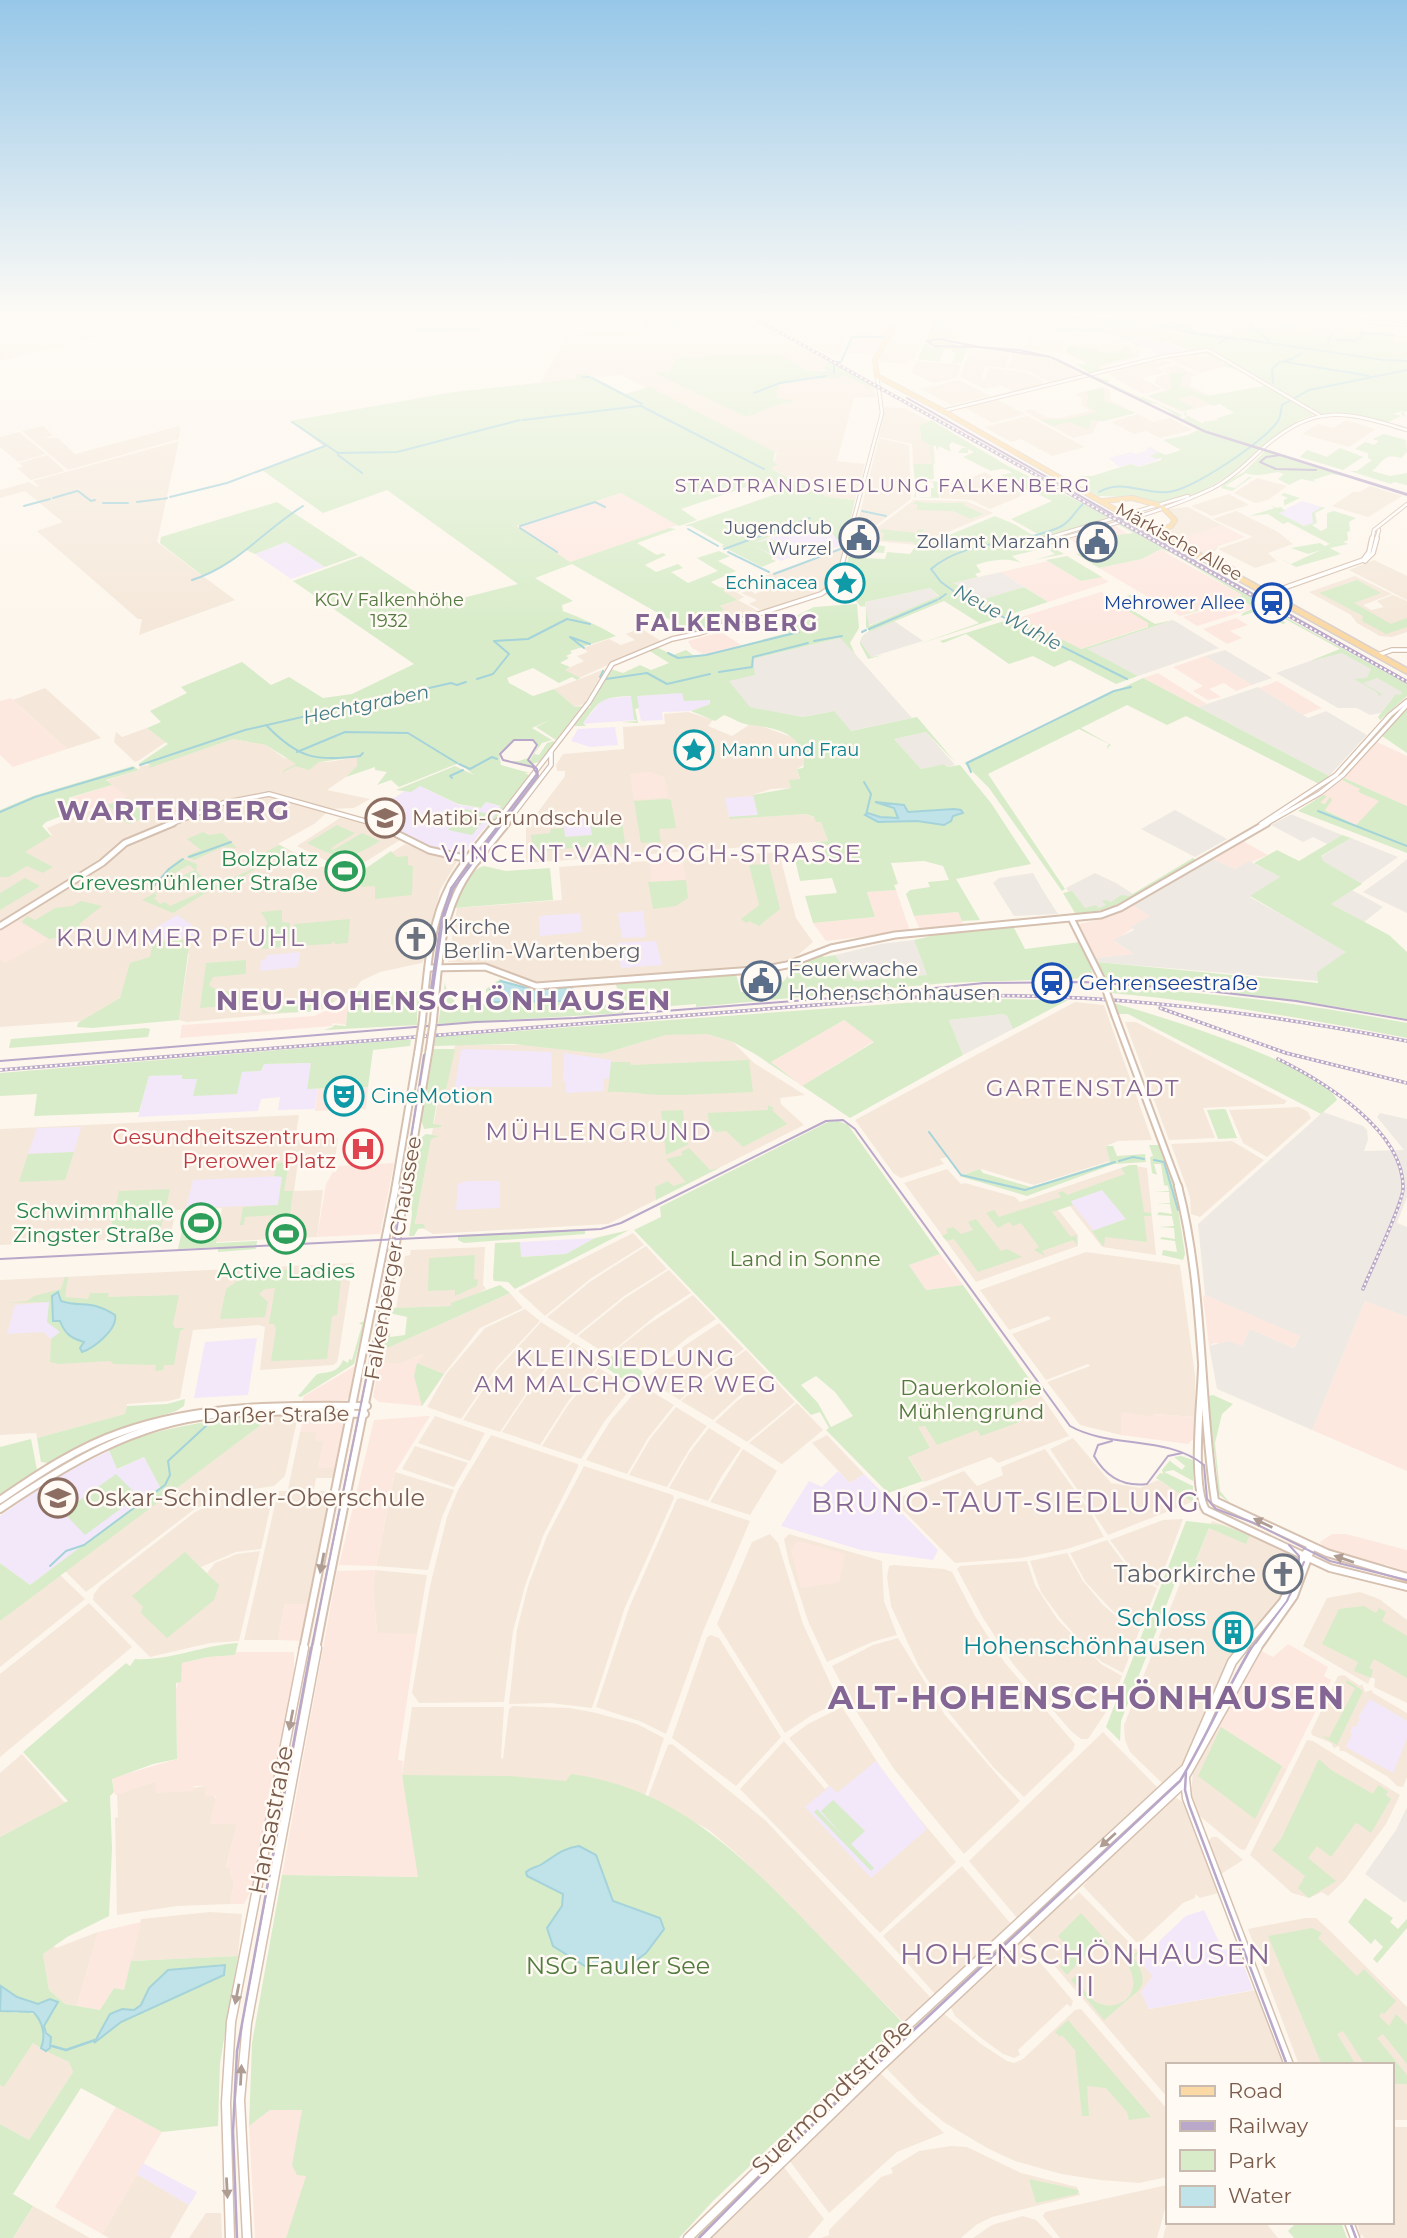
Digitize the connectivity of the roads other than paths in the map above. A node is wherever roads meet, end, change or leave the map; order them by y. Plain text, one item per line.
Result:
1 (880, 420) edge
2 (961, 420) edge
3 (962, 420) edge
4 (1303, 420) edge
5 (1370, 420) edge
6 (1407, 430) edge
7 (1105, 500) junction
8 (1407, 506) edge
9 (1160, 507) junction
10 (1123, 516) junction
11 (1135, 519) junction
12 (1159, 531) junction
13 (1183, 547) junction
14 (1273, 595) junction
15 (1407, 651) edge
16 (1382, 655) junction
17 (1407, 669) edge
18 (1406, 704) edge
19 (551, 751) junction
20 (537, 770) junction
21 (546, 772) junction
22 (467, 859) junction
23 (477, 861) junction
24 (1072, 920) junction
25 (0, 926) edge
26 (441, 967) junction
27 (429, 968) junction
28 (1115, 1016) joint
29 (429, 1051) joint
30 (416, 1132) junction
31 (404, 1133) junction
32 (1203, 1365) junction
33 (353, 1410) junction
34 (366, 1410) junction
35 (0, 1500) edge
36 (0, 1509) edge
37 (1311, 1547) junction
38 (1306, 1558) junction
39 (1407, 1577) edge
40 (1407, 1587) edge
41 (1245, 1647) junction
42 (1254, 1652) junction
43 (1212, 1720) junction
44 (1185, 1769) junction
45 (1185, 1779) junction
46 (1165, 1788) junction
47 (1174, 1792) junction
48 (1187, 1798) junction
49 (1288, 2063) edge
50 (230, 2238) edge
51 (247, 2238) edge
52 (688, 2238) edge
53 (704, 2238) edge

1 - 19 main road, Falkenberger Chaussee
2 - 10 main road, Märkische Allee
3 - 7 main road, Märkische Allee
4 - 9 main road
5 - 6 main road
7 - 9 main road
7 - 10 main road, Märkische Allee
8 - 14 main road
8 - 14 main road
9 - 10 main road
9 - 12 main road
10 - 10 main road
10 - 11 main road, Märkische Allee, bridge
10 - 13 main road
11 - 12 main road, Märkische Allee
11 - 13 main road, Märkische Allee
12 - 14 main road, Märkische Allee
13 - 14 main road, Märkische Allee
14 - 16 main road, Märkische Allee
15 - 16 main road
16 - 17 main road, Märkische Allee
18 - 24 main road
19 - 20 main road, Falkenberger Chaussee
19 - 21 main road, Falkenberger Chaussee
20 - 21 main road
20 - 22 main road, Falkenberger Chaussee
21 - 23 main road, Falkenberger Chaussee
22 - 23 main road
22 - 25 main road
22 - 27 main road, Falkenberger Chaussee
23 - 26 main road, Falkenberger Chaussee
24 - 26 main road
24 - 28 main road, bridge
26 - 27 main road
26 - 29 main road, Falkenberger Chaussee, bridge
27 - 31 main road, Falkenberger Chaussee, bridge
28 - 32 main road
29 - 30 main road, Falkenberger Chaussee
30 - 31 main road
30 - 34 main road, Falkenberger Chaussee
31 - 33 main road, Falkenberger Chaussee
37 -> 32 main road
32 - 38 main road
33 - 34 main road, Darßer Straße
33 - 35 main road, Darßer Straße
33 - 36 main road, Darßer Straße
33 -> 50 main road, Hansastraße
51 -> 34 main road, Hansastraße
37 - 38 main road
39 -> 37 main road
38 - 40 main road
38 - 41 main road
38 - 42 main road
41 - 42 main road
41 - 43 main road
42 - 43 main road
43 - 44 main road
43 - 45 main road, Suermondtstraße
44 - 45 main road
44 - 46 main road, Suermondtstraße
45 - 47 main road, Suermondtstraße
45 - 48 main road
46 - 47 main road
46 -> 52 main road, Suermondtstraße
47 - 48 main road
47 - 53 main road, Suermondtstraße
48 - 49 main road

